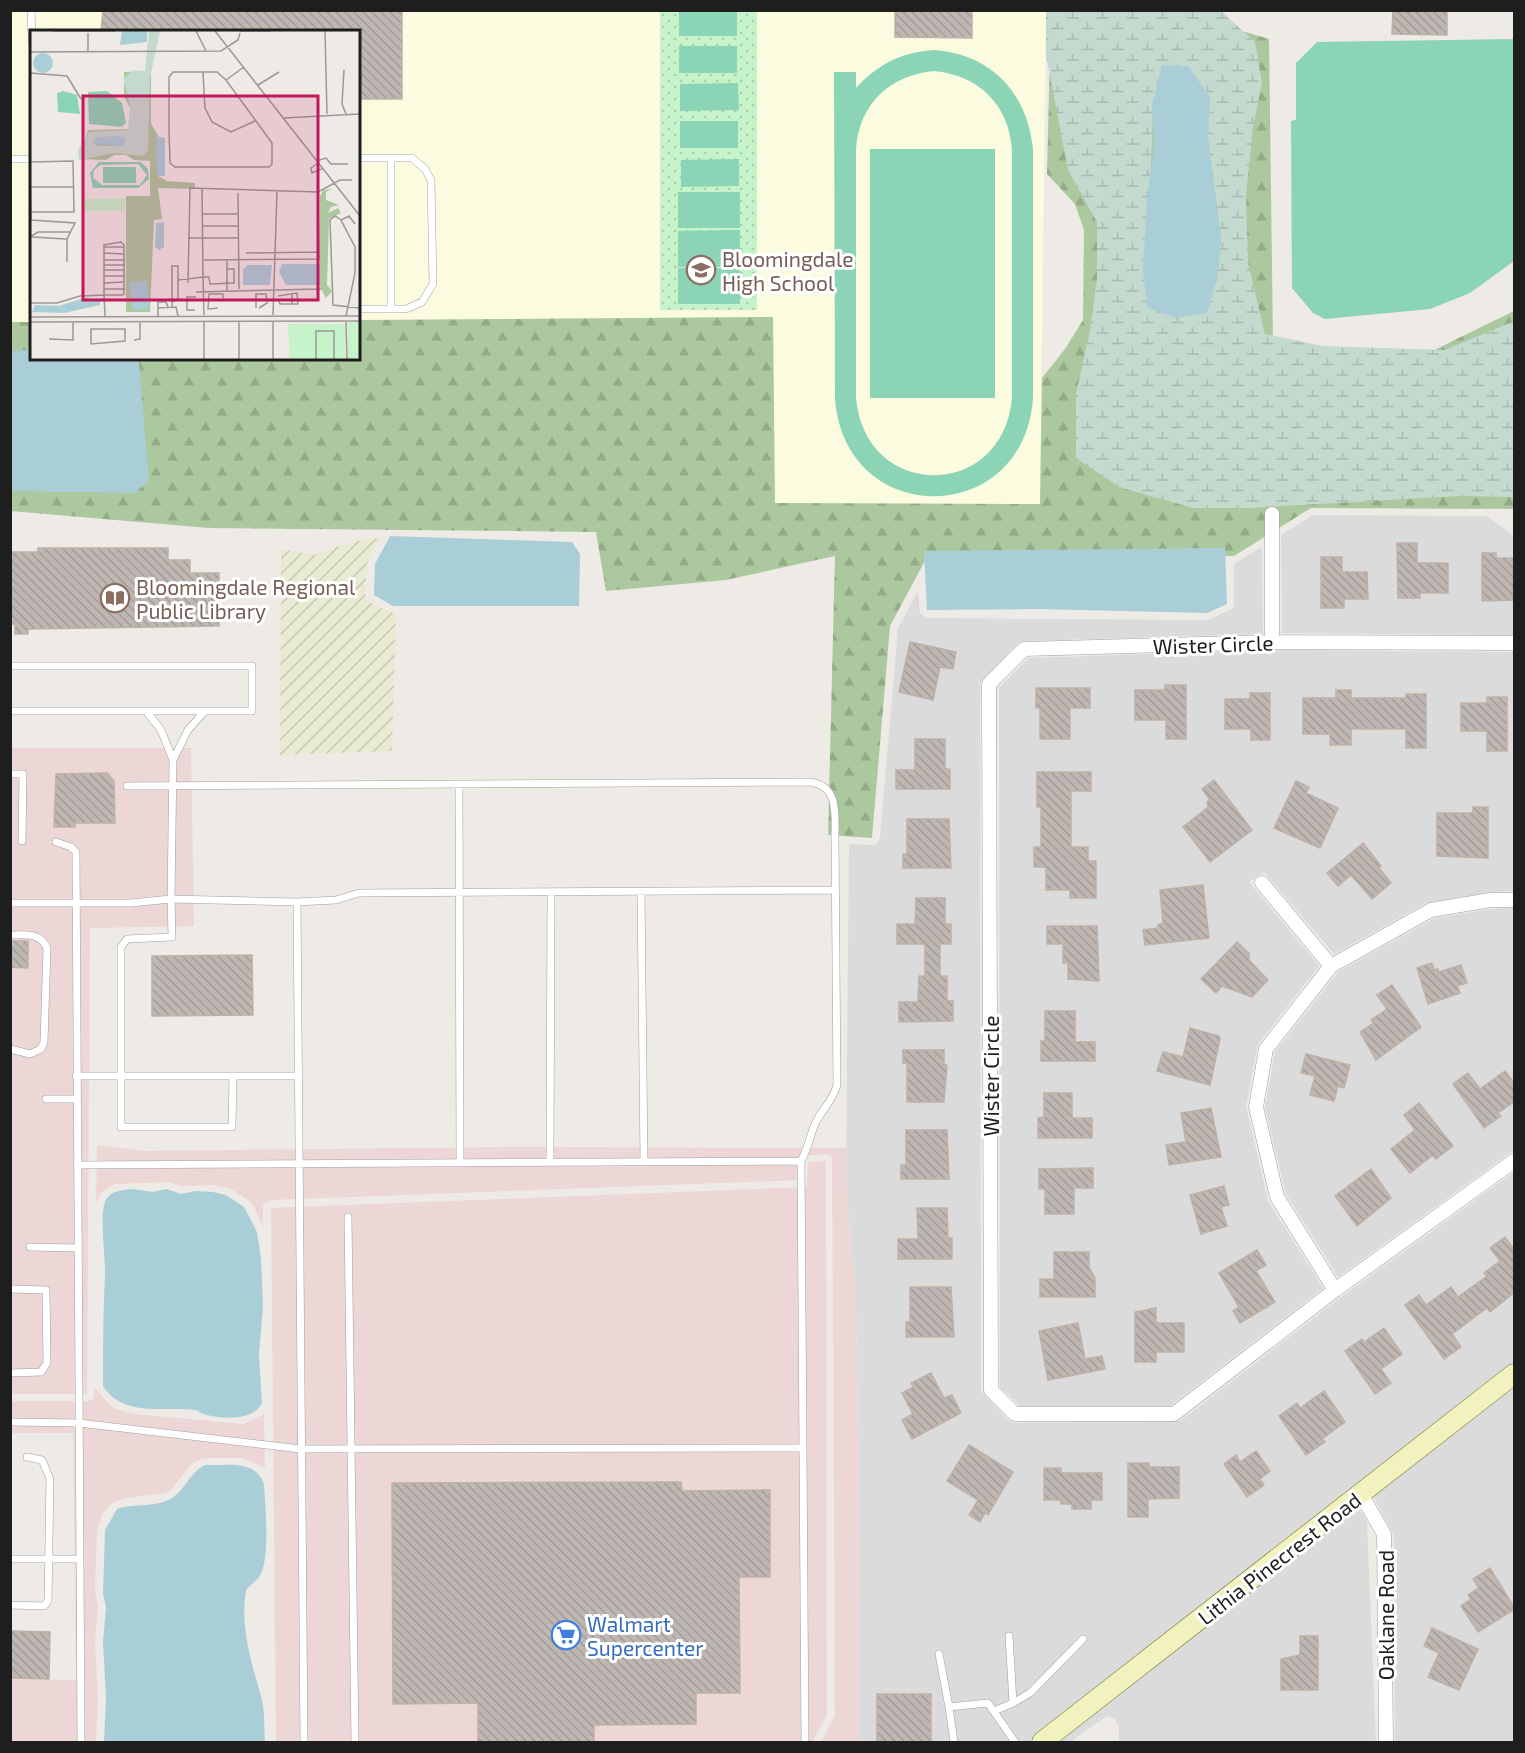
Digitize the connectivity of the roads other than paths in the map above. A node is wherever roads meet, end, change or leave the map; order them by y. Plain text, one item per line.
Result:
1 (31, 10) edge
2 (32, 30) edge
3 (360, 158) edge
4 (391, 158) junction
5 (10, 159) edge
6 (30, 159) edge
7 (360, 309) edge
8 (391, 309) junction
9 (1272, 514) dead end
10 (1272, 642) junction
11 (1515, 644) edge
12 (10, 666) edge
13 (10, 711) edge
14 (146, 711) junction
15 (205, 711) junction
16 (173, 760) junction
17 (10, 774) edge
18 (459, 784) junction
19 (173, 785) junction
20 (128, 786) dead end
21 (22, 841) dead end
22 (56, 842) dead end
23 (1262, 883) dead end
24 (836, 890) junction
25 (551, 892) junction
26 (641, 892) junction
27 (459, 893) junction
28 (171, 899) junction
29 (1515, 900) edge
30 (75, 902) junction
31 (297, 902) junction
32 (10, 903) edge
33 (10, 935) edge
34 (1331, 966) junction
35 (10, 1049) edge
36 (76, 1076) junction
37 (121, 1076) junction
38 (233, 1076) junction
39 (299, 1076) junction
40 (46, 1099) dead end
41 (76, 1099) junction
42 (550, 1161) junction
43 (644, 1161) junction
44 (801, 1161) junction
45 (1515, 1161) edge
46 (460, 1162) junction
47 (77, 1165) junction
48 (300, 1165) junction
49 (348, 1217) dead end
50 (30, 1247) dead end
51 (77, 1248) junction
52 (10, 1289) edge
53 (1335, 1290) junction
54 (10, 1373) edge
55 (1515, 1374) edge
56 (10, 1422) edge
57 (78, 1423) junction
58 (803, 1448) junction
59 (301, 1449) junction
60 (350, 1451) junction
61 (27, 1457) dead end
62 (1361, 1494) junction
63 (10, 1559) edge
64 (49, 1559) junction
65 (80, 1559) junction
66 (10, 1605) edge
67 (1009, 1636) dead end
68 (1083, 1639) dead end
69 (939, 1653) dead end
70 (1013, 1703) junction
71 (949, 1707) junction
72 (994, 1711) junction
73 (81, 1743) edge
74 (304, 1743) edge
75 (355, 1743) edge
76 (805, 1743) edge
77 (954, 1743) edge
78 (1015, 1743) edge
79 (1042, 1743) edge
80 (1386, 1743) edge

1 - 2 lane
3 - 4 lane
4 - 8 lane
4 - 8 lane
5 - 6 lane
7 - 8 lane
9 - 10 street
10 - 11 street, Wister Circle
10 - 53 street, Wister Circle
12 - 15 lane
13 - 14 lane
14 - 15 lane
14 - 16 lane
15 - 16 lane
16 - 19 lane
17 - 21 lane
18 - 19 lane
18 - 24 lane
18 - 27 lane
19 - 20 lane
19 - 28 lane
22 - 30 lane
23 - 34 street
24 - 26 lane
24 - 44 lane
25 - 26 lane
25 - 27 lane
25 - 42 lane
26 - 43 lane
27 - 31 lane
27 - 46 lane
28 - 30 lane
28 - 31 lane
28 - 37 lane
29 - 34 street
30 - 32 lane
30 - 36 lane
31 - 39 lane
33 - 35 lane
34 - 53 street
36 - 37 lane
36 - 41 lane
37 - 38 lane
37 - 38 lane
38 - 39 lane
39 - 48 lane
40 - 41 lane
41 - 47 lane
42 - 43 lane
42 - 46 lane
43 - 44 lane
44 - 58 lane
45 - 53 street, Wister Circle
46 - 48 lane
47 - 48 lane
47 - 51 lane
48 - 59 lane
49 - 60 lane
50 - 51 lane
51 - 57 lane
52 - 54 lane
55 - 62 main road, Lithia Pinecrest Road
56 - 57 lane
57 - 59 lane
57 - 65 lane
58 - 60 lane
58 - 76 lane
59 - 60 lane
59 - 74 lane
60 - 75 lane
61 - 64 lane
62 - 79 main road, Lithia Pinecrest Road
62 - 80 street, Oaklane Road
63 - 64 lane
64 - 65 lane
64 - 66 lane
65 - 73 lane
67 - 70 lane
68 - 70 lane
69 - 71 lane
70 - 72 lane
71 - 72 lane
71 - 77 lane
72 - 78 lane

